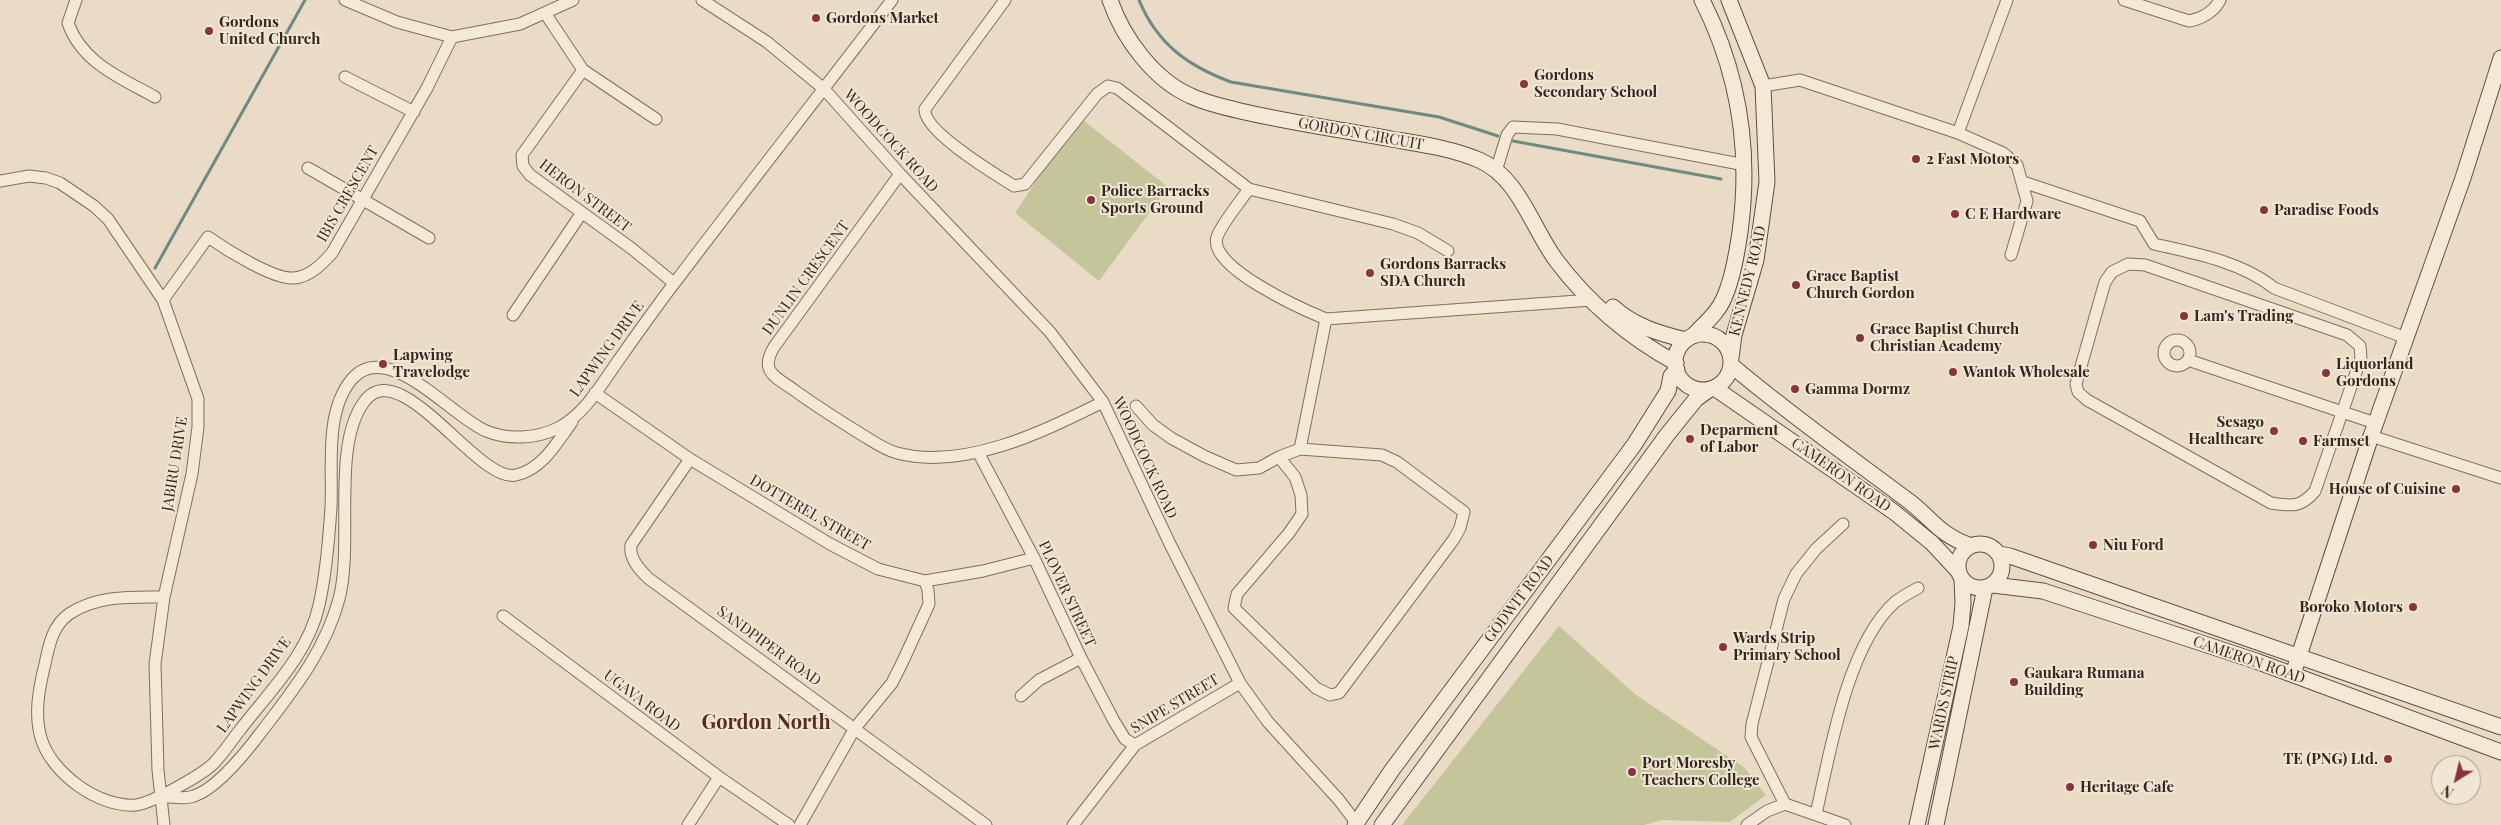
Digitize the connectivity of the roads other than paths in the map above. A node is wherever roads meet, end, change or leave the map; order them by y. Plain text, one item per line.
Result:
1 (76, 0) edge
2 (345, 0) edge
3 (572, 0) edge
4 (702, 0) edge
5 (892, 0) edge
6 (1005, 0) edge
7 (1110, 0) edge
8 (1702, 0) edge
9 (1729, 0) edge
10 (2007, 0) edge
11 (2124, 0) edge
12 (2220, 0) edge
13 (545, 13) junction
14 (452, 37) junction
15 (2501, 58) edge
16 (582, 70) junction
17 (345, 77) dead end
18 (1763, 86) junction
19 (824, 89) junction
20 (155, 97) dead end
21 (414, 112) junction
22 (656, 118) dead end
23 (1958, 133) junction
24 (1745, 165) junction
25 (308, 168) dead end
26 (1496, 171) junction
27 (900, 174) junction
28 (0, 181) edge
29 (2023, 182) junction
30 (1249, 189) junction
31 (362, 199) junction
32 (581, 214) junction
33 (429, 238) dead end
34 (1448, 251) dead end
35 (2010, 255) dead end
36 (674, 283) junction
37 (163, 300) junction
38 (1592, 300) junction
39 (513, 315) dead end
40 (1326, 319) junction
41 (1690, 338) junction
42 (2406, 338) junction
43 (2188, 360) dead end
44 (1731, 362) junction
45 (1676, 367) junction
46 (1713, 389) junction
47 (595, 393) junction
48 (1103, 402) junction
49 (1136, 406) dead end
50 (2343, 410) junction
51 (579, 413) junction
52 (2373, 430) junction
53 (1300, 449) junction
54 (978, 452) junction
55 (1279, 457) junction
56 (690, 459) junction
57 (2501, 478) edge
58 (1843, 524) dead end
59 (1971, 546) junction
60 (1999, 554) junction
61 (1034, 558) junction
62 (1960, 575) junction
63 (925, 581) junction
64 (1989, 587) junction
65 (1918, 588) dead end
66 (164, 597) junction
67 (503, 616) dead end
68 (2298, 655) junction
69 (1081, 658) junction
70 (2292, 674) junction
71 (1240, 683) junction
72 (1021, 696) dead end
73 (855, 728) junction
74 (2501, 728) edge
75 (1135, 745) junction
76 (2501, 752) edge
77 (719, 777) junction
78 (161, 797) junction
79 (1785, 804) junction
80 (1816, 814) junction
81 (1356, 824) edge
82 (164, 825) edge
83 (688, 825) edge
84 (790, 825) edge
85 (800, 825) edge
86 (986, 825) edge
87 (1073, 825) edge
88 (1382, 825) edge
89 (1747, 825) edge
90 (1845, 825) edge
91 (1917, 825) edge
92 (1936, 825) edge

1 - 20 street
2 - 14 street
3 - 13 street
4 - 19 street, WOODCOCK ROAD
5 - 19 street, LAPWING DRIVE
6 - 30 street
7 - 26 main road, GORDON CIRCUIT
8 - 24 main road, KENNEDY ROAD
9 - 18 main road, KENNEDY ROAD
10 - 23 street
11 - 12 street
13 - 14 street
13 - 16 street
14 - 21 street, IBIS CRESCENT
15 - 42 main road
16 - 22 street
16 - 32 street, HERON STREET
17 - 21 street
18 - 23 street
18 - 44 main road, KENNEDY ROAD
19 - 27 street, WOODCOCK ROAD
19 - 36 street, LAPWING DRIVE
21 - 31 street, IBIS CRESCENT
23 - 29 street
24 - 26 street
24 - 41 main road, KENNEDY ROAD
25 - 31 street
26 - 38 main road, GORDON CIRCUIT
27 - 48 street, WOODCOCK ROAD
27 - 54 street, DUNLIN CRESCENT
28 - 37 street, JABIRU DRIVE
29 - 35 street
29 - 42 street
30 - 34 street
30 - 40 street
31 - 33 street
31 - 37 street, IBIS CRESCENT
32 - 36 street, HERON STREET
32 - 39 street
36 - 47 street, LAPWING DRIVE
37 - 66 street, JABIRU DRIVE
38 - 40 street
38 - 41 main road
38 - 45 main road, GORDON CIRCUIT
40 - 53 street
41 - 44 main road
41 - 45 main road
42 - 52 main road
43 - 50 street
44 - 46 main road
44 - 59 main road, CAMERON ROAD
45 - 46 main road
45 - 81 main road, GODWIT ROAD
46 - 62 main road, CAMERON ROAD
46 - 88 main road, GODWIT ROAD
47 - 51 street, LAPWING DRIVE
47 - 56 street, DOTTEREL STREET
48 - 54 street, DUNLIN CRESCENT
48 - 71 street, WOODCOCK ROAD
49 - 55 street
50 - 50 street
50 - 52 street
51 - 78 street, LAPWING DRIVE
51 - 78 street
52 - 57 street
52 - 68 main road
53 - 55 street
53 - 55 street
54 - 61 street, PLOVER STREET
56 - 63 street, DOTTEREL STREET
56 - 73 street, SANDPIPER ROAD
58 - 79 street
59 - 60 main road
59 - 62 main road
60 - 64 main road
60 - 68 main road, CAMERON ROAD
61 - 63 street, DOTTEREL STREET
61 - 69 street, PLOVER STREET
62 - 64 main road
62 - 91 main road, WARDS STRIP
63 - 73 street
64 - 70 main road, CAMERON ROAD
64 - 92 main road, WARDS STRIP
65 - 80 street
66 - 78 street, JABIRU DRIVE
66 - 78 street
67 - 77 street, UGAVA ROAD
68 - 70 main road
68 - 74 main road, CAMERON ROAD
69 - 72 street
69 - 75 street, PLOVER STREET
70 - 76 main road, CAMERON ROAD
71 - 75 street, SNIPE STREET
71 - 81 street, WOODCOCK ROAD
73 - 85 street
73 - 86 street, SANDPIPER ROAD
75 - 87 street, SNIPE STREET
77 - 83 street
77 - 84 street, UGAVA ROAD
78 - 82 street, JABIRU DRIVE
79 - 80 street
79 - 89 street
80 - 90 street

